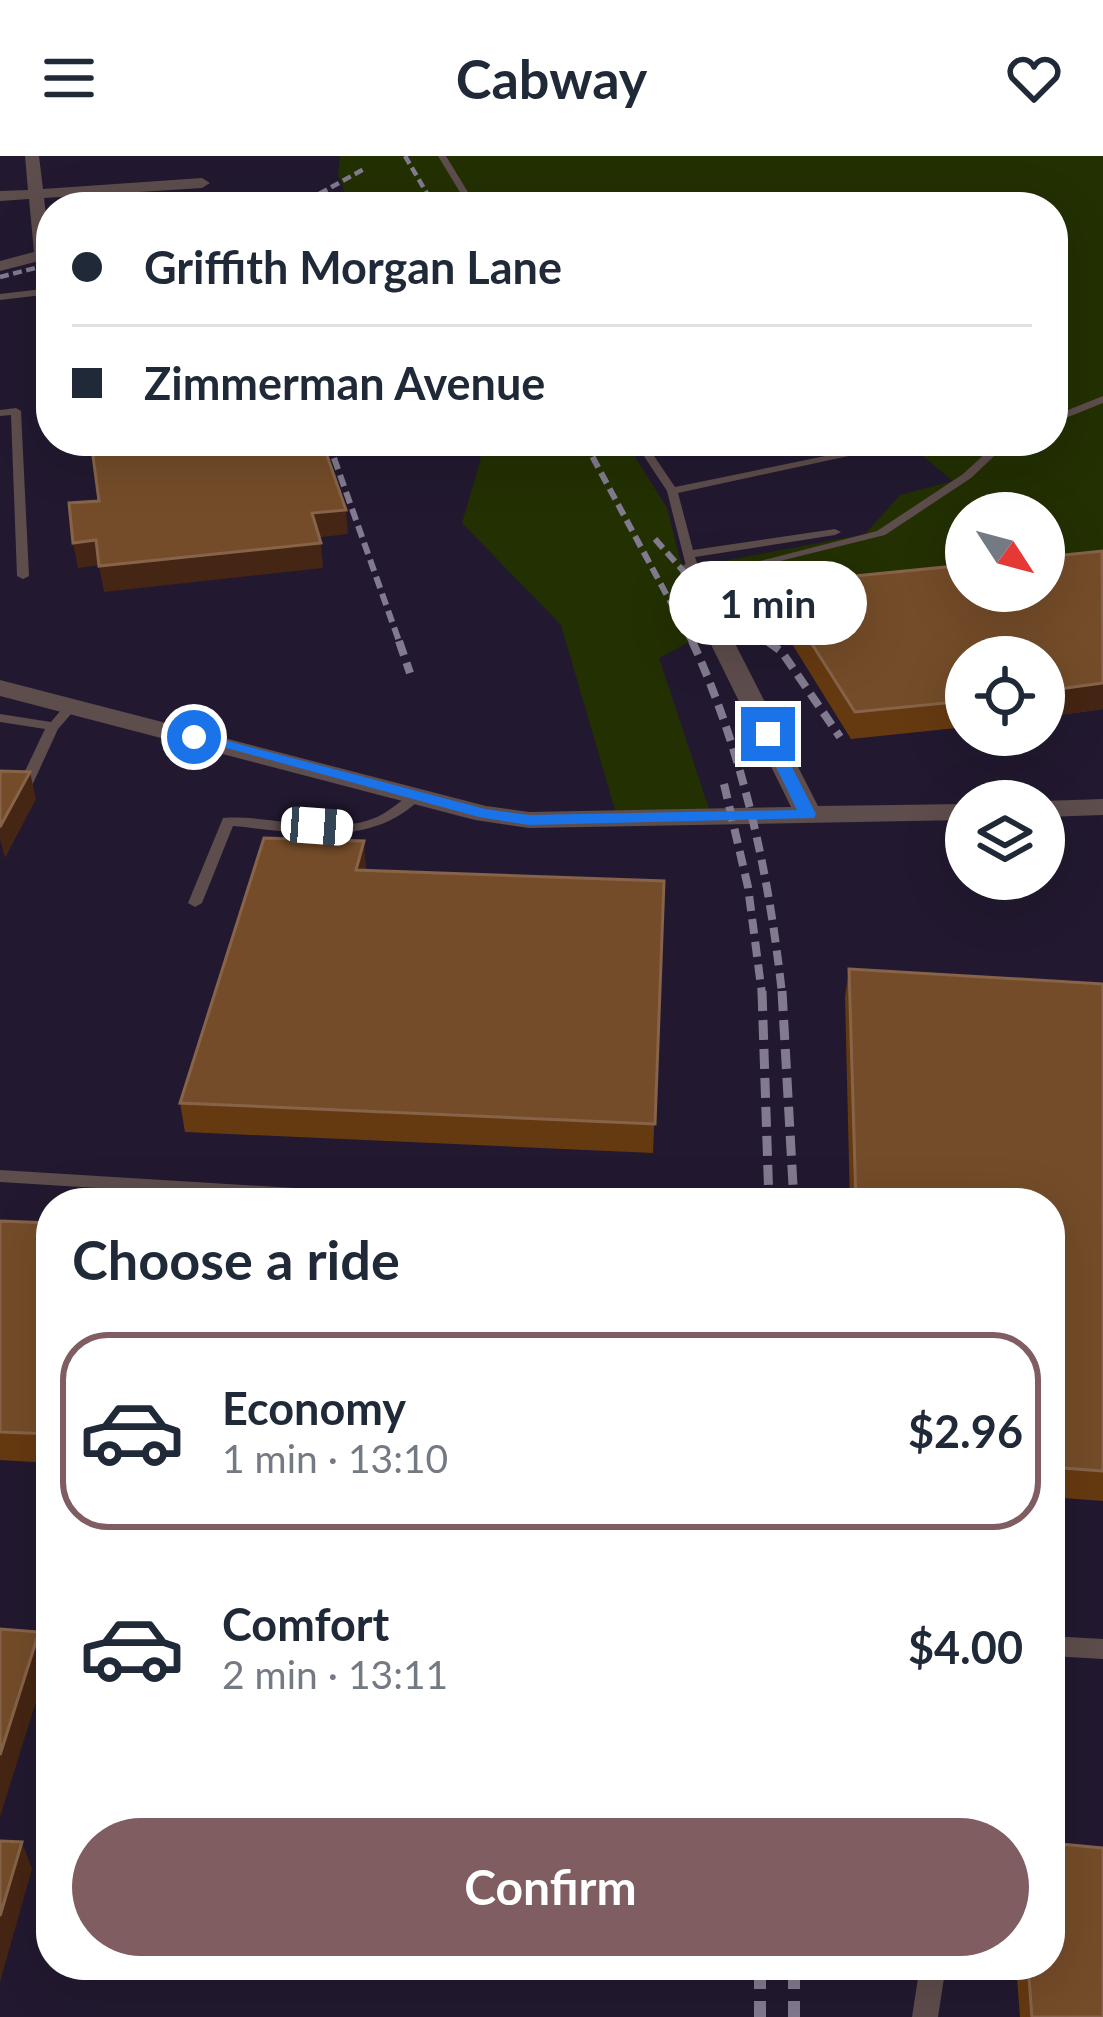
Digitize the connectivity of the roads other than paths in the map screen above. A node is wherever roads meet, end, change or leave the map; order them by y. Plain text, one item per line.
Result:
1 (32, 156) edge
2 (442, 156) edge
3 (38, 192) edge
4 (56, 192) edge
5 (204, 192) edge
6 (464, 192) edge
7 (36, 194) edge
8 (0, 196) edge
9 (36, 257) edge
10 (0, 266) edge
11 (36, 293) edge
12 (0, 297) edge
13 (1103, 399) edge
14 (0, 413) edge
15 (1068, 414) edge
16 (649, 456) edge
17 (841, 456) edge
18 (989, 456) edge
19 (672, 491) junction
20 (835, 532) dead end
21 (693, 566) junction
22 (23, 576) dead end
23 (0, 688) edge
24 (62, 716) junction
25 (0, 718) edge
26 (22, 791) edge
27 (417, 795) junction
28 (1103, 807) edge
29 (1065, 808) edge
30 (945, 812) edge
31 (808, 814) junction
32 (195, 902) dead end
33 (0, 1176) edge
34 (196, 1188) edge
35 (1065, 1647) edge
36 (1103, 1649) edge
37 (931, 1980) edge
38 (925, 2017) edge

1 - 3 street
2 - 6 lane
4 - 5 street
7 - 8 street
9 - 10 street
11 - 12 lane
13 - 15 lane
14 - 22 lane
16 - 19 lane
17 - 19 lane
18 - 21 lane
19 - 21 lane
20 - 21 lane
21 - 31 street
23 - 24 street
24 - 25 lane
24 - 26 lane
24 - 27 street
27 - 31 street
27 - 32 lane
28 - 29 street
30 - 31 street
33 - 34 lane
35 - 36 lane
37 - 38 lane

